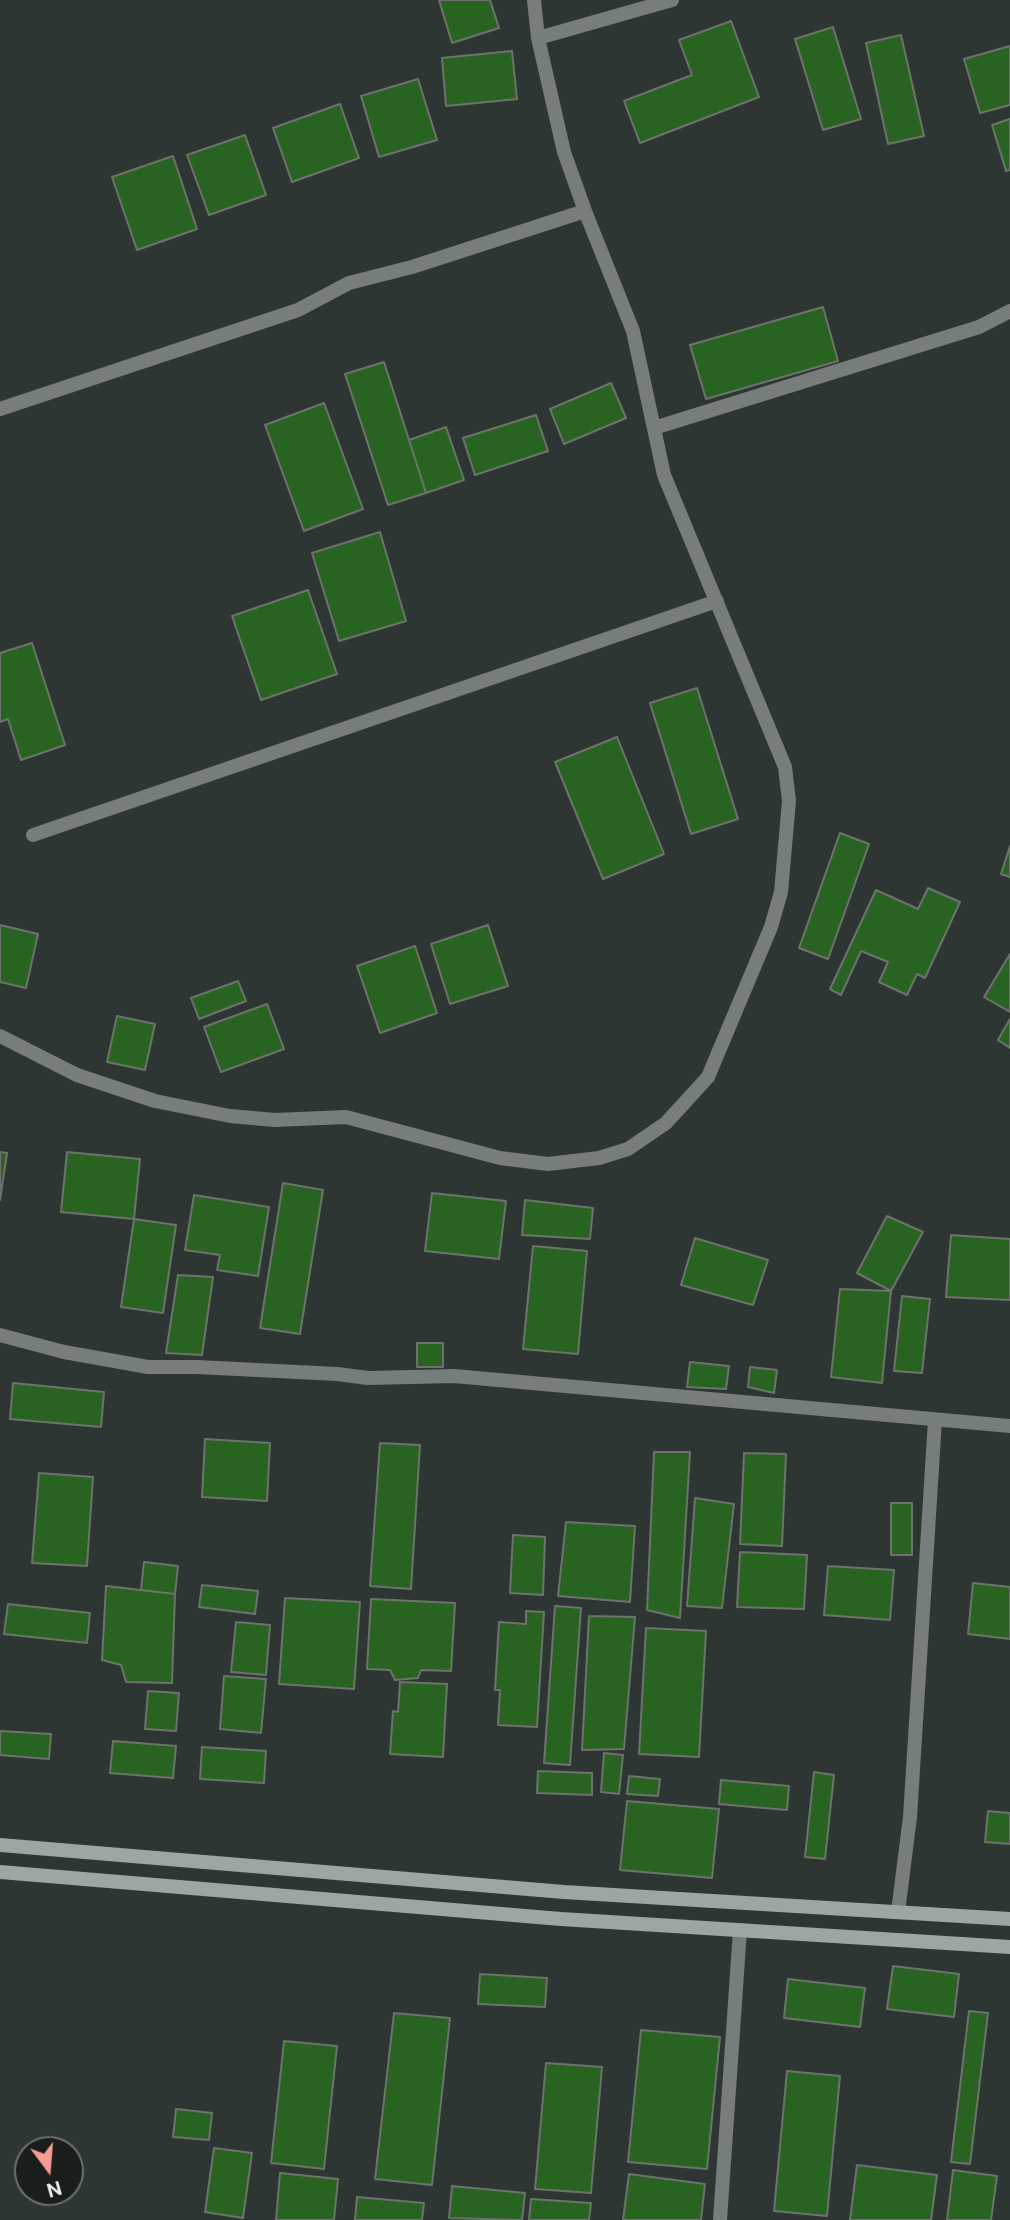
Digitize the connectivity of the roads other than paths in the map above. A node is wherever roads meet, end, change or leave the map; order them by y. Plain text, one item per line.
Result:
1 (534, 0) edge
2 (672, 0) edge
3 (538, 38) junction
4 (585, 211) junction
5 (1010, 311) edge
6 (0, 409) edge
7 (654, 428) junction
8 (717, 601) junction
9 (33, 835) dead end
10 (0, 1036) edge
11 (0, 1335) edge
12 (935, 1420) junction
13 (1010, 1426) edge
14 (0, 1844) edge
15 (0, 1872) edge
16 (898, 1912) junction
17 (1010, 1919) edge
18 (740, 1930) junction
19 (1010, 1947) edge
20 (720, 2220) edge

1 - 3 street
2 - 3 street
3 - 4 street
4 - 6 street
4 - 7 street
5 - 7 street
7 - 8 street
8 - 9 street
8 - 10 street
11 - 12 street
12 - 13 street
12 - 16 street
14 - 16 main road
15 - 18 main road
16 - 17 main road
18 - 19 main road
18 - 20 street

